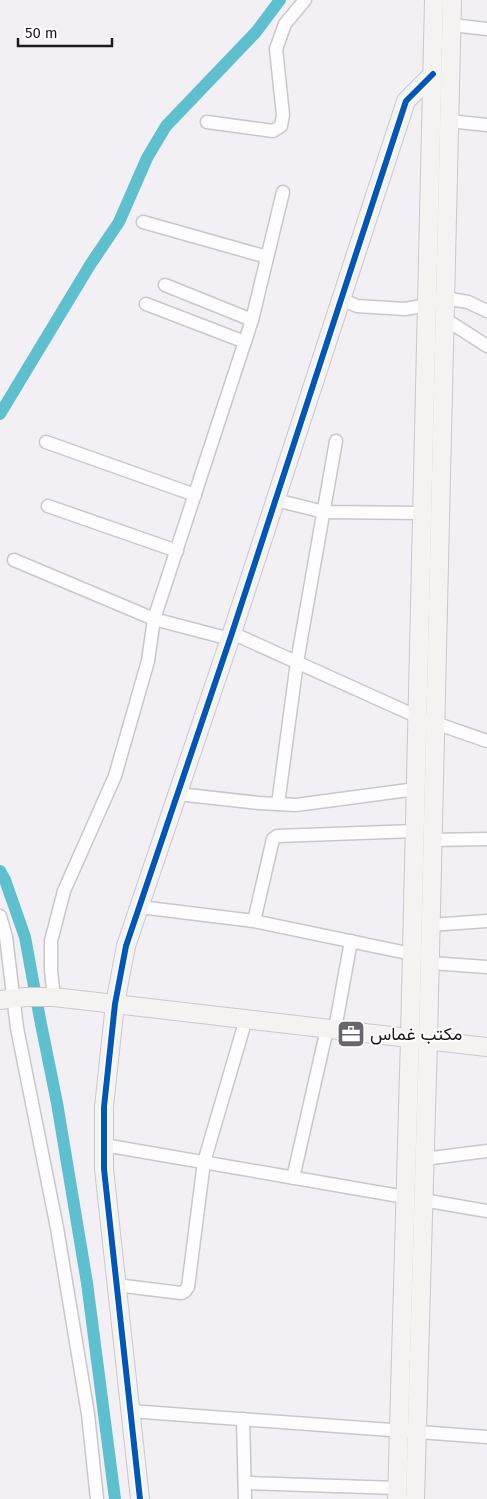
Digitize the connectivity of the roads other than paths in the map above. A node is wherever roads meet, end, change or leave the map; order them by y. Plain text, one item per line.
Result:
1 (305, 0) edge
2 (434, 0) edge
3 (452, 0) edge
4 (452, 25) junction
5 (487, 29) edge
6 (433, 74) junction
7 (449, 121) junction
8 (207, 122) dead end
9 (487, 126) edge
10 (282, 192) dead end
11 (144, 222) dead end
12 (267, 258) junction
13 (165, 284) dead end
14 (445, 298) junction
15 (341, 299) junction
16 (146, 304) dead end
17 (427, 306) junction
18 (487, 311) edge
19 (445, 319) junction
20 (252, 320) junction
21 (245, 342) junction
22 (487, 346) edge
23 (336, 441) dead end
24 (46, 442) dead end
25 (195, 495) junction
26 (276, 500) junction
27 (48, 506) dead end
28 (324, 512) junction
29 (422, 514) junction
30 (177, 552) junction
31 (14, 560) dead end
32 (154, 619) junction
33 (231, 636) junction
34 (297, 662) junction
35 (418, 717) junction
36 (435, 723) junction
37 (487, 741) edge
38 (416, 789) junction
39 (178, 794) junction
40 (278, 804) junction
41 (415, 831) junction
42 (487, 839) edge
43 (432, 840) junction
44 (140, 906) junction
45 (0, 916) edge
46 (254, 921) junction
47 (487, 921) edge
48 (430, 925) junction
49 (351, 941) junction
50 (412, 954) junction
51 (430, 963) junction
52 (487, 967) edge
53 (54, 997) junction
54 (13, 998) edge
55 (115, 1004) junction
56 (246, 1019) junction
57 (331, 1029) junction
58 (410, 1038) junction
59 (428, 1040) junction
60 (487, 1047) edge
61 (104, 1145) junction
62 (487, 1151) edge
63 (424, 1159) junction
64 (204, 1162) junction
65 (293, 1178) junction
66 (405, 1197) junction
67 (423, 1200) junction
68 (487, 1212) edge
69 (116, 1285) junction
70 (130, 1411) junction
71 (243, 1419) junction
72 (399, 1432) junction
73 (417, 1432) junction
74 (487, 1437) edge
75 (245, 1483) junction
76 (397, 1493) edge
77 (97, 1499) edge
78 (140, 1499) edge
79 (245, 1499) edge
80 (415, 1499) edge

1 - 8 street
2 - 6 street
3 - 4 street
4 - 5 street
4 - 7 street
6 - 15 street
6 - 17 street
7 - 9 street
7 - 14 street
10 - 12 street
11 - 12 street
12 - 20 street
13 - 20 street
14 - 17 street
14 - 18 street
14 - 19 street
15 - 17 street
15 - 26 street
16 - 21 street
17 - 29 street
19 - 22 street
19 - 36 street
20 - 21 street
21 - 25 street
23 - 28 street
24 - 25 street
25 - 30 street
26 - 28 street
26 - 33 street
27 - 30 street
28 - 29 street
28 - 34 street
29 - 35 street
30 - 32 street
31 - 32 street
32 - 33 street
32 - 53 street
33 - 34 street
33 - 39 street
34 - 35 street
34 - 40 street
35 - 36 street
35 - 38 street
36 - 37 street
36 - 43 street
38 - 40 street
38 - 41 street
39 - 40 street
39 - 44 street
41 - 46 street
41 - 50 street
42 - 43 street
43 - 48 street
44 - 46 street
44 - 55 street
45 - 54 street
46 - 49 street
47 - 48 street
48 - 51 street
49 - 50 street
49 - 57 street
50 - 58 street
51 - 52 street
51 - 59 street
53 - 54 street
53 - 55 street
54 - 77 street
55 - 56 street
55 - 61 street
56 - 57 street
56 - 64 street
57 - 58 street
57 - 65 street
58 - 59 street
58 - 66 street
59 - 60 street
59 - 63 street
61 - 64 street
61 - 69 street
62 - 63 street
63 - 67 street
64 - 65 street
64 - 69 street
65 - 66 street
66 - 72 street
67 - 68 street
67 - 73 street
69 - 70 street
70 - 71 street
70 - 78 street
71 - 72 street
71 - 75 street
72 - 73 street
72 - 76 street
73 - 74 street
73 - 80 street
75 - 76 street
75 - 79 street

